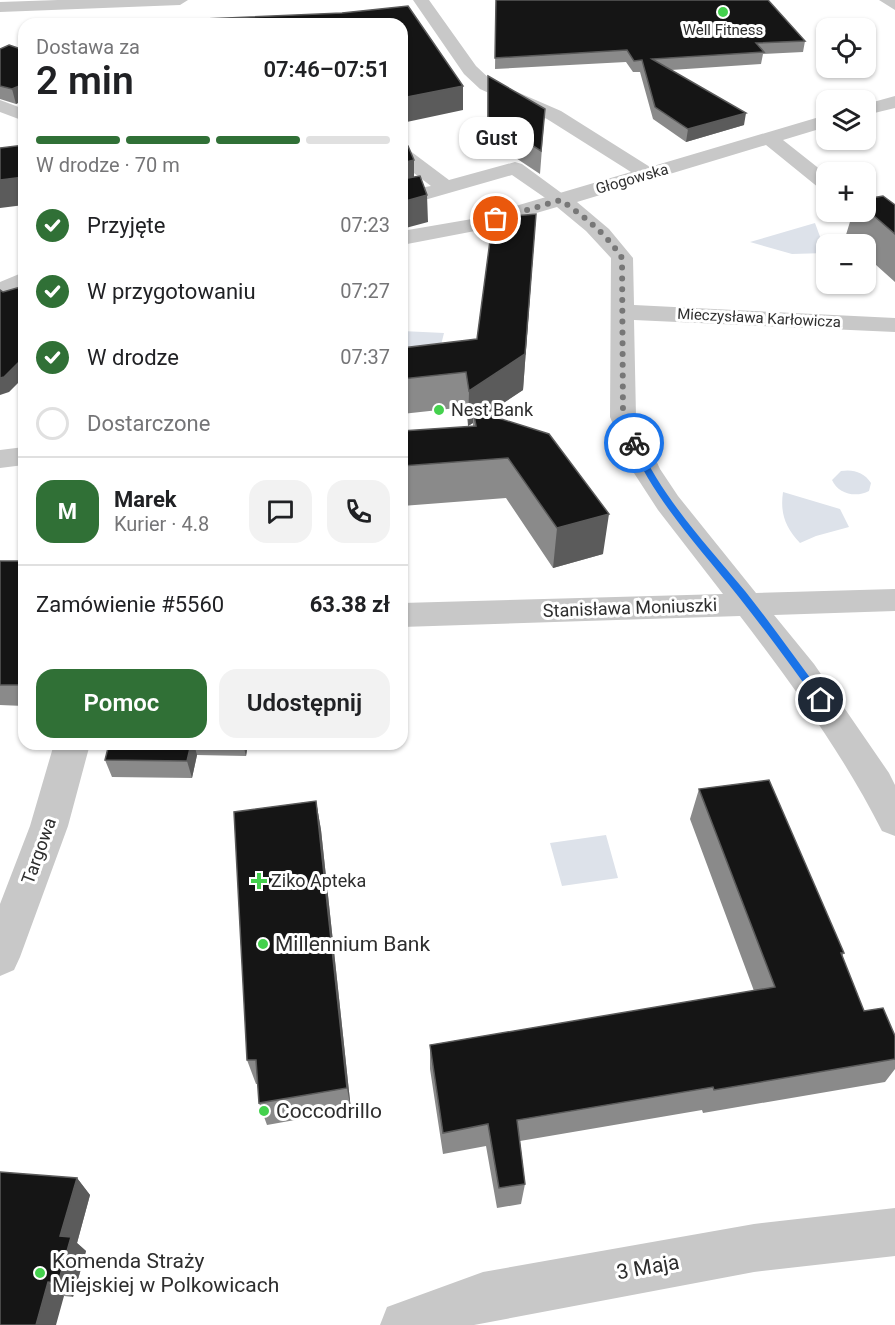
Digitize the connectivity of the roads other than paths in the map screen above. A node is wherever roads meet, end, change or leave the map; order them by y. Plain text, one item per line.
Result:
1 (180, 0) edge
2 (422, 0) edge
3 (887, 0) edge
4 (895, 5) edge
5 (0, 8) edge
6 (895, 102) edge
7 (0, 106) edge
8 (876, 107) edge
9 (18, 113) edge
10 (816, 125) edge
11 (769, 138) junction
12 (408, 159) edge
13 (647, 174) junction
14 (816, 176) edge
15 (445, 187) junction
16 (408, 196) edge
17 (561, 200) junction
18 (408, 237) edge
19 (0, 264) edge
20 (18, 270) edge
21 (18, 282) edge
22 (0, 291) edge
23 (622, 312) junction
24 (895, 325) edge
25 (18, 457) edge
26 (0, 459) edge
27 (895, 600) edge
28 (750, 604) junction
29 (408, 615) edge
30 (70, 750) edge
31 (895, 820) edge
32 (0, 957) edge
33 (895, 1232) edge
34 (484, 1311) edge
35 (405, 1325) edge

1 - 5 street
2 - 13 street
3 - 4 street
6 - 8 street
7 - 9 street
10 - 11 street, Głogowska
11 - 13 street, Głogowska
11 - 14 street
12 - 15 street
13 - 17 street, Głogowska
15 - 16 street
15 - 17 street
17 - 18 street, Głogowska
17 - 23 street
19 - 20 street
21 - 22 street
23 - 24 street, Mieczysława Karłowicza
23 - 28 street
25 - 26 street
27 - 28 street, Stanisława Moniuszki
28 - 29 street, Stanisława Moniuszki
28 - 31 street
30 - 32 street, Targowa
33 - 34 street, 3 Maja
34 - 35 street, 3 Maja

